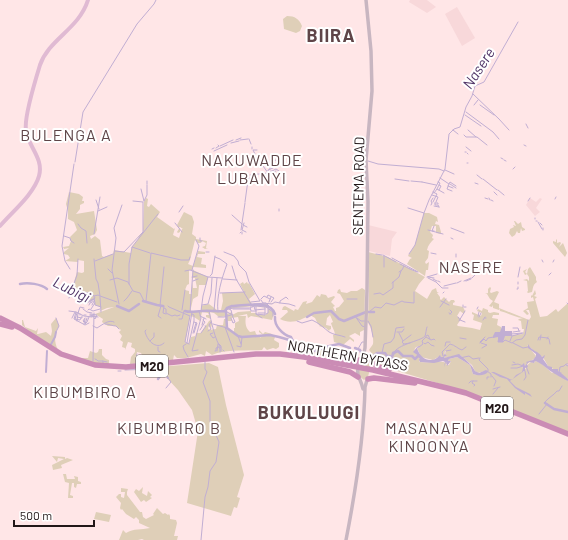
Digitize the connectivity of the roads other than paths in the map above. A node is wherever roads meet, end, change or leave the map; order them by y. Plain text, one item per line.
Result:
1 (88, 0) edge
2 (366, 0) edge
3 (0, 226) edge
4 (1, 321) edge
5 (365, 348) junction
6 (292, 356) junction
7 (362, 358) junction
8 (371, 360) junction
9 (359, 379) junction
10 (368, 380) junction
11 (428, 384) junction
12 (364, 406) junction
13 (568, 435) edge
14 (346, 540) edge

1 - 3 main road
2 - 5 main road, SENTEMA ROAD
4 - 6 highway, NORTHERN BYPASS / M20
4 - 6 highway, NORTHERN BYPASS / M20
5 - 7 main road, SENTEMA ROAD
5 - 8 main road, SENTEMA ROAD
6 - 7 highway
6 - 9 highway
6 - 11 highway, NORTHERN BYPASS / M20
7 - 8 main road
7 - 9 main road, SENTEMA ROAD
8 - 10 main road
8 - 11 highway
9 - 10 main road
9 - 12 main road
10 - 11 highway
10 - 12 main road
11 - 13 highway, NORTHERN BYPASS / M20
12 - 14 main road

